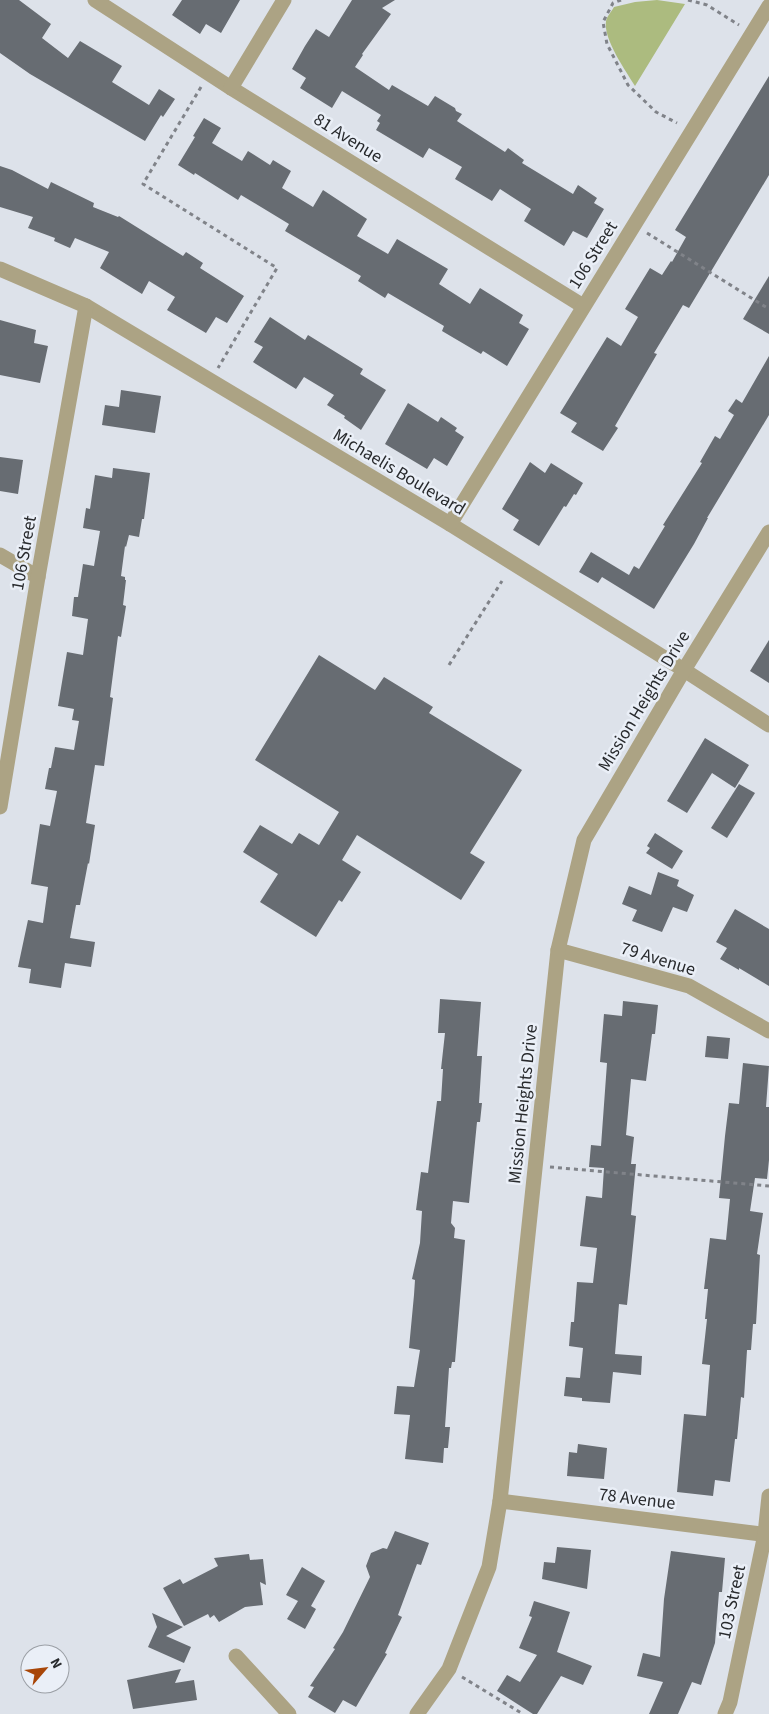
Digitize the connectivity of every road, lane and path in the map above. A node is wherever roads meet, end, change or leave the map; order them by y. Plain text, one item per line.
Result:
1 (95, 0) edge
2 (284, 0) edge
3 (621, 0) edge
4 (688, 0) edge
5 (769, 6) edge
6 (752, 34) junction
7 (202, 86) dead end
8 (231, 88) junction
9 (692, 131) junction
10 (634, 225) junction
11 (0, 270) edge
12 (86, 306) junction
13 (583, 306) junction
14 (769, 309) edge
15 (210, 382) junction
16 (450, 524) junction
17 (769, 532) edge
18 (0, 555) edge
19 (38, 577) junction
20 (502, 581) dead end
21 (449, 665) dead end
22 (684, 670) junction
23 (769, 725) edge
24 (0, 807) edge
25 (558, 950) junction
26 (769, 1031) edge
27 (535, 1166) junction
28 (769, 1186) edge
29 (769, 1496) edge
30 (500, 1501) junction
31 (767, 1534) edge
32 (236, 1656) dead end
33 (449, 1669) junction
34 (289, 1714) edge
35 (417, 1714) edge
36 (523, 1714) edge
37 (725, 1714) edge

1 - 8 street, 81 Avenue
2 - 8 street
3 - 9 path
4 - 6 path
5 - 6 street, 106 Street
6 - 9 street, 106 Street
7 - 15 path
8 - 13 street, 81 Avenue
9 - 10 street, 106 Street
10 - 13 street, 106 Street
10 - 14 path
11 - 12 street, Michaelis Boulevard
12 - 15 street, Michaelis Boulevard
12 - 19 street, 106 Street
13 - 16 street, 106 Street
15 - 16 street, Michaelis Boulevard
16 - 22 street, Michaelis Boulevard
17 - 22 street, Mission Heights Drive
18 - 19 street
19 - 24 street, 106 Street
20 - 21 path
22 - 23 street, Michaelis Boulevard
22 - 25 street, Mission Heights Drive
25 - 26 street, 79 Avenue
25 - 27 street, Mission Heights Drive
27 - 28 path
27 - 30 street, Mission Heights Drive
29 - 31 street, 103 Street
30 - 31 street, 78 Avenue
30 - 33 street, Mission Heights Drive
31 - 37 street, 103 Street
32 - 34 street
33 - 35 street, Mission Heights Drive
33 - 36 path

